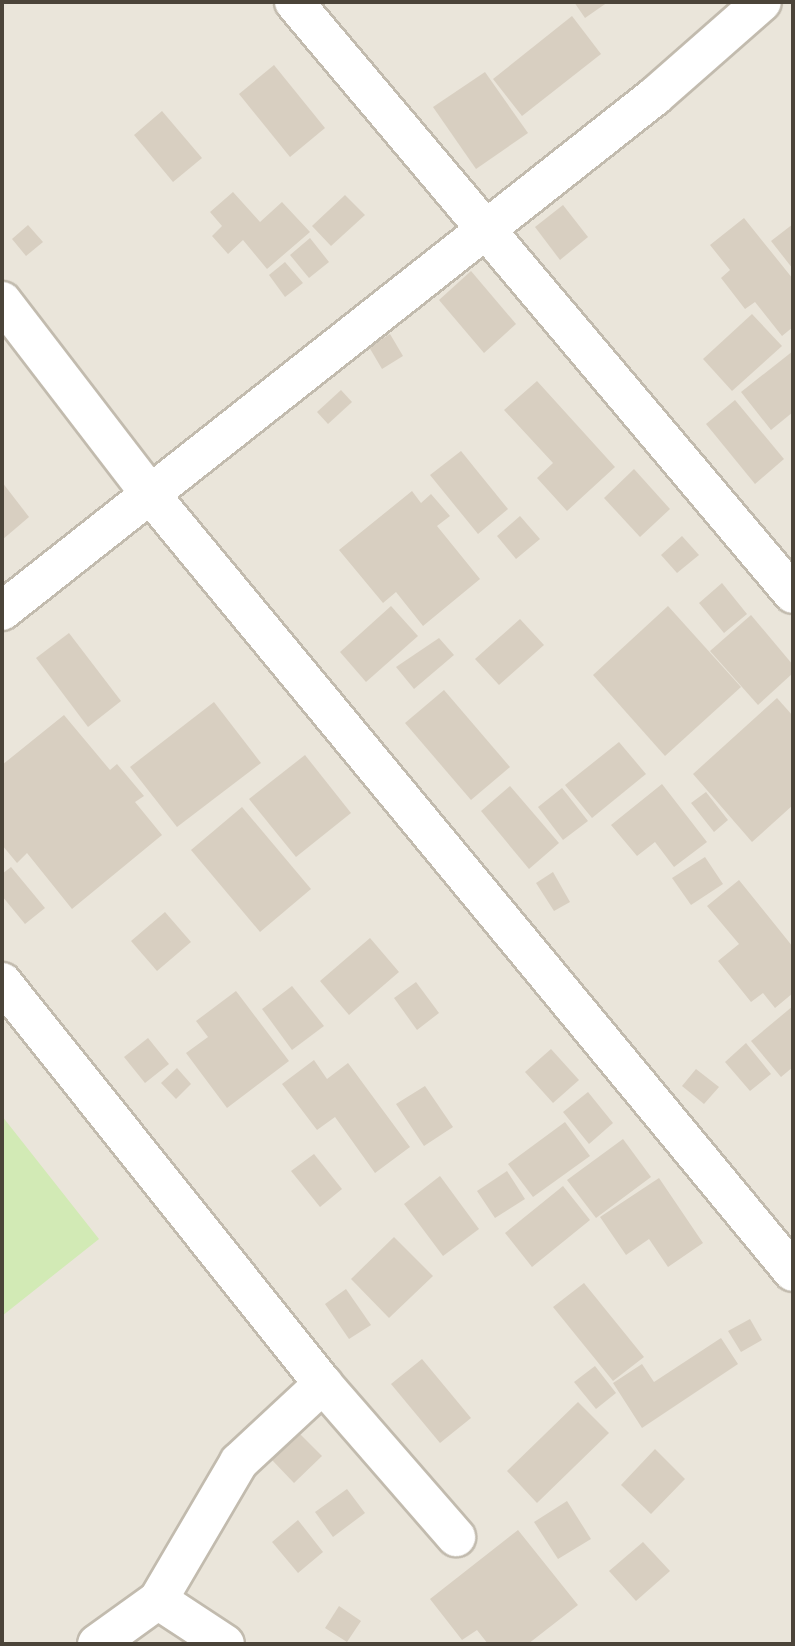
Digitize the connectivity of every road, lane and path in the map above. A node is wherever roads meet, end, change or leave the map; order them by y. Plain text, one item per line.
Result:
1 (293, 2) edge
2 (762, 2) edge
3 (486, 225) junction
4 (2, 302) edge
5 (150, 494) junction
6 (793, 594) edge
7 (2, 611) edge
8 (2, 982) edge
9 (793, 1272) edge
10 (323, 1384) junction
11 (456, 1537) dead end
12 (158, 1600) junction
13 (97, 1644) edge
14 (225, 1644) edge

1 - 3 street
2 - 3 street
3 - 5 street
3 - 6 street
4 - 5 street
5 - 7 street
5 - 9 street
8 - 10 street
10 - 11 street
10 - 12 street
12 - 13 street
12 - 14 street

